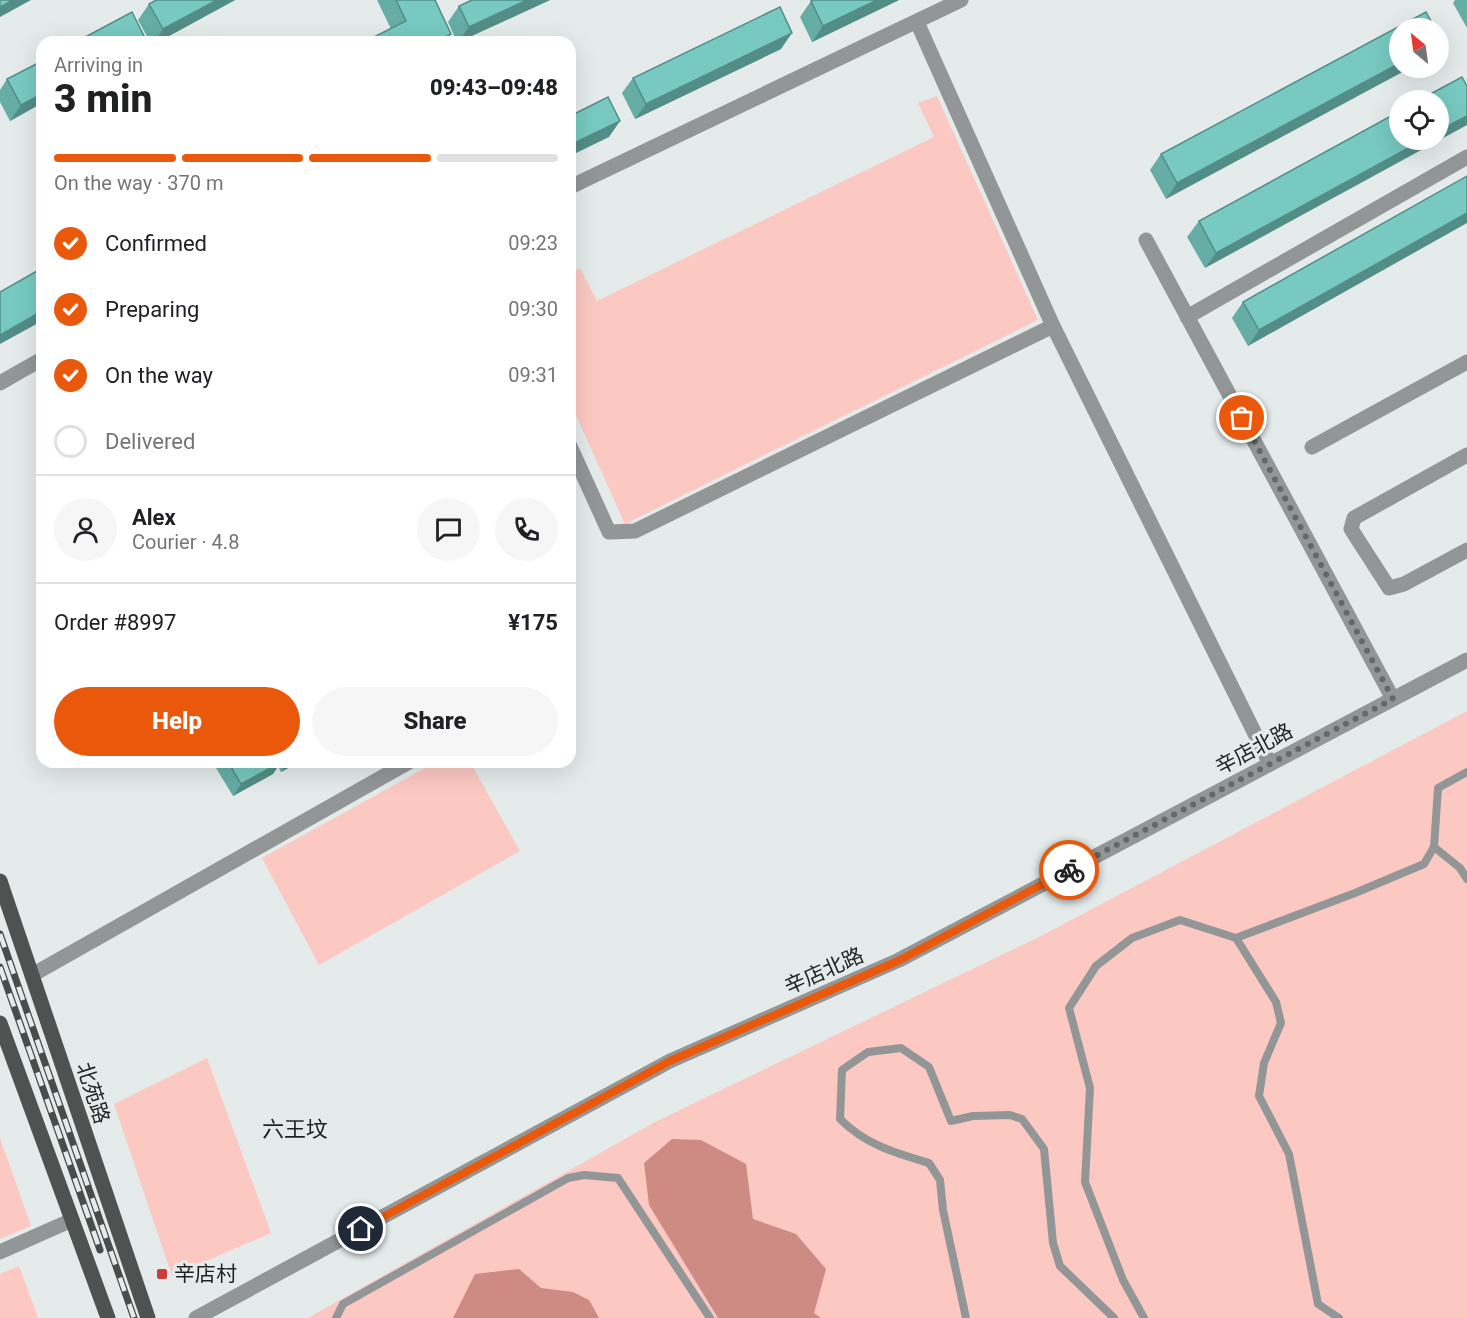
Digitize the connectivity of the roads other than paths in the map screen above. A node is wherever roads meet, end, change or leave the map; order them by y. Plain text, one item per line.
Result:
1 (961, 0) edge
2 (917, 22) junction
3 (1467, 157) edge
4 (576, 184) edge
5 (1146, 240) dead end
6 (1187, 317) junction
7 (1053, 326) junction
8 (36, 362) edge
9 (1467, 362) edge
10 (0, 383) edge
11 (1312, 447) dead end
12 (1467, 455) edge
13 (576, 459) edge
14 (1467, 550) edge
15 (1467, 660) edge
16 (1393, 699) junction
17 (1270, 764) junction
18 (398, 768) edge
19 (1467, 772) edge
20 (1434, 847) junction
21 (1467, 879) edge
22 (0, 881) edge
23 (1236, 938) junction
24 (32, 975) junction
25 (0, 1023) edge
26 (72, 1220) junction
27 (0, 1252) edge
28 (108, 1318) edge
29 (148, 1318) edge
30 (196, 1318) edge
31 (336, 1318) edge
32 (710, 1318) edge
33 (966, 1318) edge
34 (1114, 1318) edge
35 (1144, 1318) edge
36 (1339, 1318) edge

1 - 2 street
2 - 4 street
2 - 7 street
3 - 6 street
5 - 6 street
6 - 16 street
7 - 13 street
7 - 17 street
8 - 10 street
9 - 11 street
12 - 14 street
15 - 16 street, 辛店北路
16 - 17 street, 辛店北路
17 - 30 street, 辛店北路
18 - 24 street
19 - 20 lane
20 - 21 lane
20 - 23 lane
22 - 24 main road, 北苑路
23 - 35 lane
23 - 36 lane
24 - 29 main road, 北苑路
25 - 26 main road
26 - 27 street
26 - 28 main road
31 - 32 lane
33 - 34 lane

